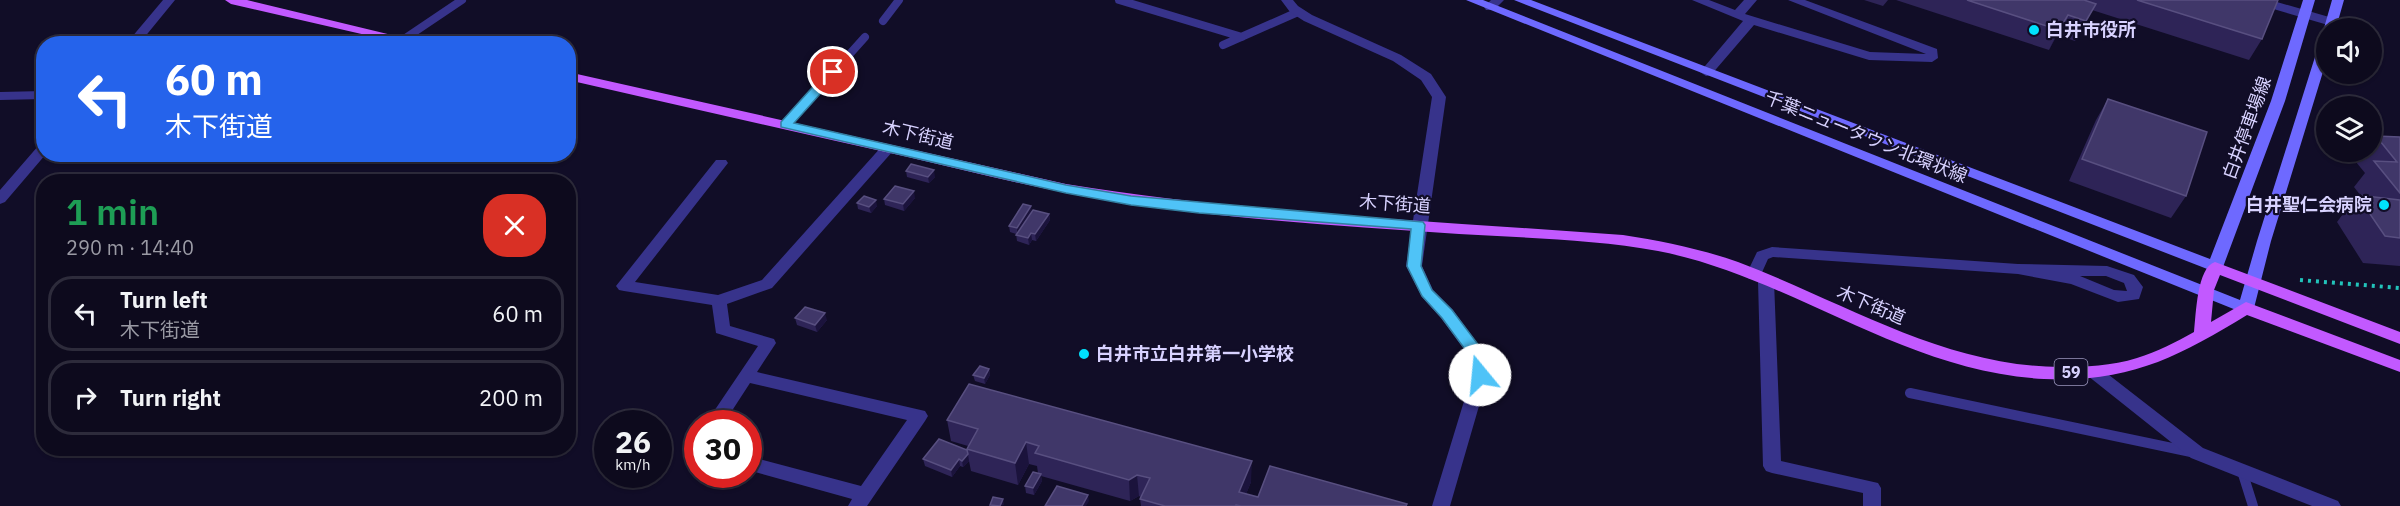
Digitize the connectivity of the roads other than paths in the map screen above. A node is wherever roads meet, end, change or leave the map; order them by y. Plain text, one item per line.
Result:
1 (169, 0) edge
2 (231, 0) edge
3 (462, 0) edge
4 (899, 0) edge
5 (1119, 0) edge
6 (1287, 0) edge
7 (1472, 0) edge
8 (1520, 0) edge
9 (1698, 0) edge
10 (1751, 0) edge
11 (1794, 0) edge
12 (2257, 0) edge
13 (2309, 0) edge
14 (2338, 0) edge
15 (1494, 3) edge
16 (1298, 12) junction
17 (1738, 14) junction
18 (2303, 14) junction
19 (2333, 18) edge
20 (1751, 20) junction
21 (2316, 20) edge
22 (882, 21) dead end
23 (139, 36) edge
24 (391, 36) edge
25 (408, 36) edge
26 (865, 37) dead end
27 (1242, 37) junction
28 (1223, 45) dead end
29 (1706, 72) junction
30 (576, 78) edge
31 (2316, 78) edge
32 (36, 95) edge
33 (0, 96) edge
34 (786, 124) junction
35 (888, 148) junction
36 (36, 157) edge
37 (721, 163) dead end
38 (0, 199) edge
39 (1418, 225) junction
40 (2215, 267) junction
41 (2018, 268) junction
42 (1760, 278) junction
43 (2252, 282) junction
44 (2206, 290) junction
45 (719, 301) junction
46 (2246, 308) junction
47 (2202, 334) junction
48 (2400, 338) edge
49 (2400, 366) edge
50 (2094, 372) junction
51 (747, 376) junction
52 (1910, 393) dead end
53 (724, 410) edge
54 (2197, 453) junction
55 (762, 468) edge
56 (2242, 471) junction
57 (861, 500) edge
58 (1441, 506) edge
59 (1872, 506) edge
60 (2253, 506) edge
61 (2332, 506) edge

1 - 23 street
2 - 24 main road
3 - 25 lane
4 - 22 lane
5 - 27 lane
6 - 16 street
7 - 15 main road, 千葉ニュータウン北環状線
8 - 29 main road, 千葉ニュータウン北環状線
9 - 17 street
10 - 17 street
11 - 20 street
12 - 18 street
13 - 18 main road, 白井停車場線
14 - 19 main road
15 - 44 main road, 千葉ニュータウン北環状線
16 - 27 lane
16 - 39 street
17 - 20 street
18 - 21 street
18 - 40 main road, 白井停車場線
20 - 29 street
26 - 34 lane
27 - 28 lane
29 - 40 main road, 千葉ニュータウン北環状線
30 - 34 main road, 木下街道 / 59
31 - 43 main road
32 - 33 street
34 - 35 main road, 木下街道 / 59
35 - 39 main road, 木下街道 / 59
35 - 45 street
36 - 38 street
37 - 45 street
39 - 42 main road, 木下街道 / 59
39 - 58 street
40 - 43 main road
40 - 44 main road
41 - 41 street
41 - 42 street
42 - 50 main road, 木下街道 / 59
42 - 59 street
43 - 46 main road
43 - 48 main road
44 - 46 main road, 千葉ニュータウン北環状線
44 - 47 main road
45 - 51 street
46 - 47 main road, 木下街道 / 59
46 - 49 main road
47 - 50 main road, 木下街道 / 59
50 - 54 street
51 - 53 street
51 - 57 street
52 - 54 lane
54 - 56 street
55 - 57 street
56 - 60 lane
56 - 61 street

